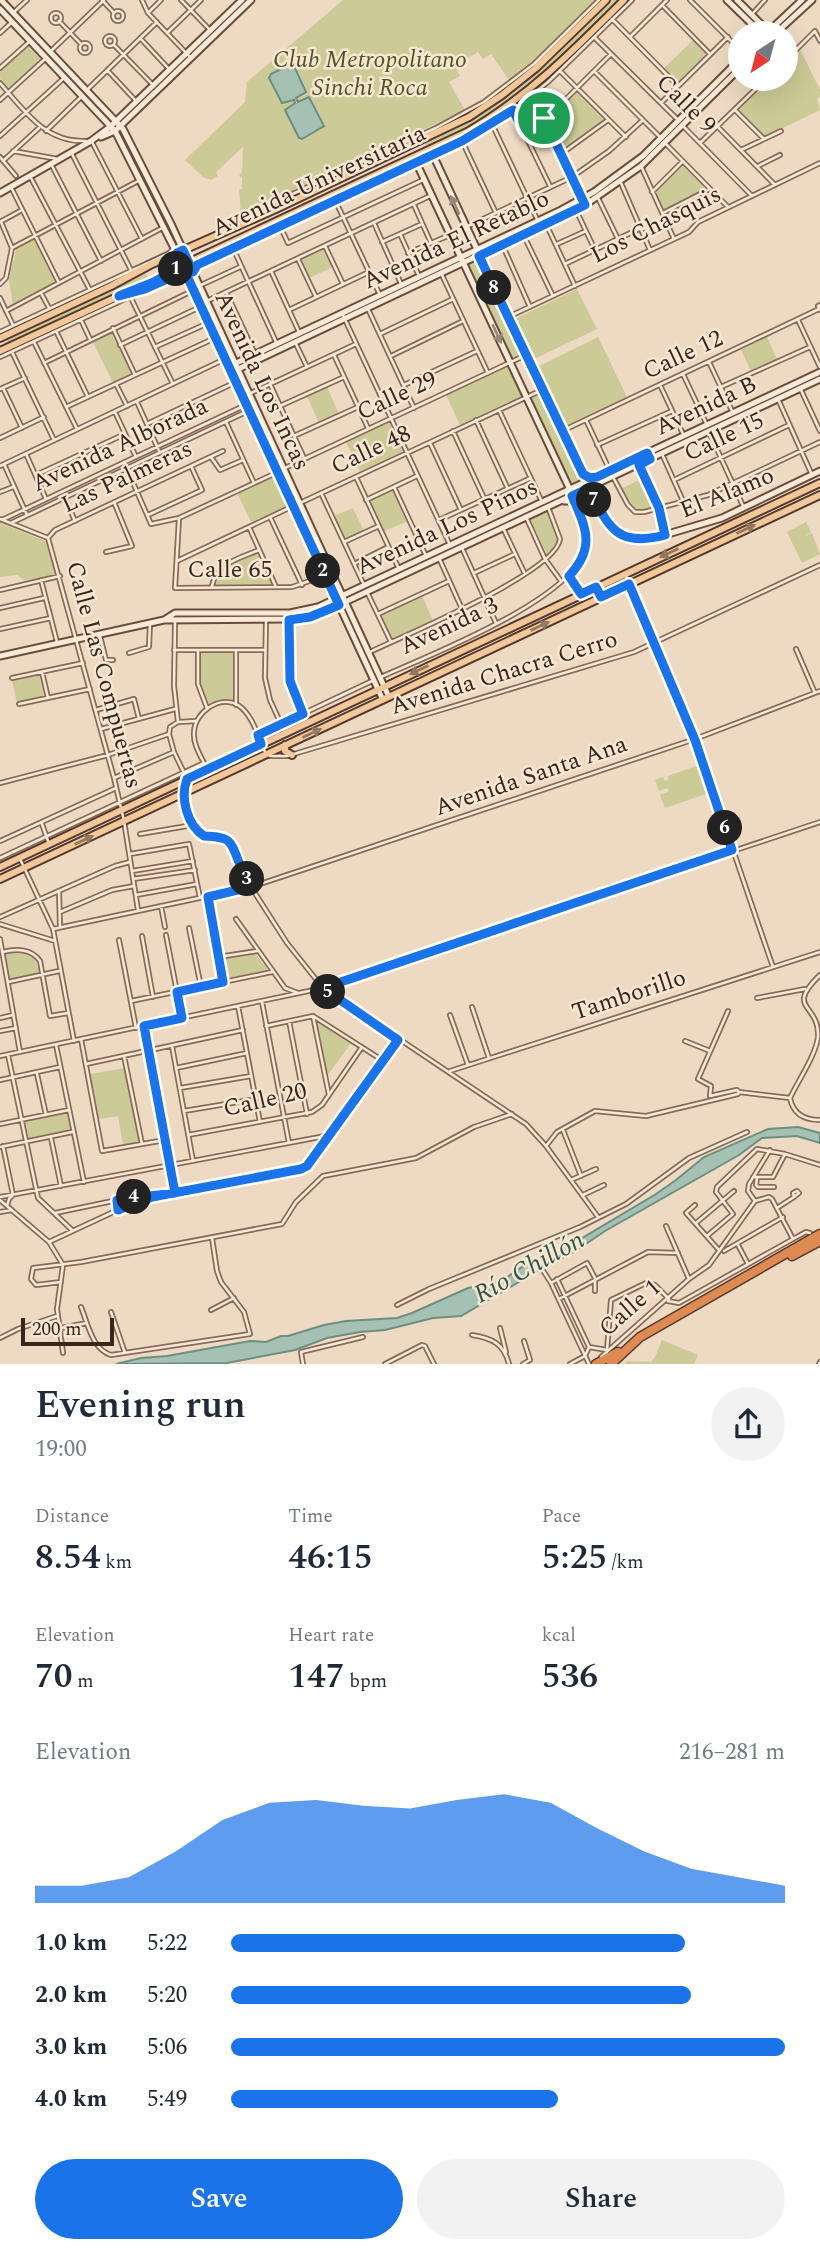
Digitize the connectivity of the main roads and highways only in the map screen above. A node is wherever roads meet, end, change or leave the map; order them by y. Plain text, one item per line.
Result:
1 (1, 0) edge
2 (243, 0) edge
3 (251, 0) edge
4 (606, 0) edge
5 (624, 0) edge
6 (632, 0) edge
7 (727, 0) edge
8 (737, 0) edge
9 (802, 0) edge
10 (812, 0) edge
11 (0, 9) edge
12 (612, 16) junction
13 (11, 18) junction
14 (749, 21) edge
15 (757, 21) edge
16 (781, 21) edge
17 (789, 21) edge
18 (189, 56) junction
19 (46, 57) junction
20 (728, 72) edge
21 (728, 79) edge
22 (84, 94) junction
23 (680, 123) junction
24 (116, 126) junction
25 (663, 141) junction
26 (398, 152) junction
27 (433, 155) road end
28 (375, 157) road end
29 (416, 162) road end
30 (0, 193) edge
31 (584, 202) junction
32 (160, 210) junction
33 (238, 240) junction
34 (180, 252) junction
35 (224, 253) road end
36 (478, 253) junction
37 (463, 260) junction
38 (185, 264) junction
39 (455, 267) junction
40 (468, 272) junction
41 (124, 274) road end
42 (111, 286) junction
43 (145, 289) road end
44 (119, 296) junction
45 (205, 306) junction
46 (343, 316) junction
47 (0, 338) edge
48 (0, 351) edge
49 (233, 368) junction
50 (820, 369) edge
51 (820, 379) edge
52 (810, 380) junction
53 (251, 406) junction
54 (708, 428) junction
55 (649, 456) junction
56 (580, 470) junction
57 (820, 471) edge
58 (611, 474) junction
59 (564, 478) junction
60 (600, 479) junction
61 (820, 482) edge
62 (587, 485) junction
63 (802, 491) junction
64 (779, 492) junction
65 (571, 493) junction
66 (820, 495) edge
67 (559, 498) junction
68 (783, 500) junction
69 (807, 501) junction
70 (595, 502) junction
71 (296, 505) junction
72 (576, 505) road end
73 (514, 519) junction
74 (716, 531) junction
75 (720, 541) junction
76 (694, 542) junction
77 (698, 552) junction
78 (569, 576) road end
79 (596, 587) junction
80 (366, 588) junction
81 (581, 594) junction
82 (601, 597) junction
83 (343, 599) junction
84 (562, 603) junction
85 (567, 613) junction
86 (175, 617) junction
87 (501, 632) junction
88 (506, 642) junction
89 (447, 647) road end
90 (452, 655) junction
91 (0, 656) edge
92 (377, 679) junction
93 (357, 688) road end
94 (381, 688) junction
95 (360, 698) junction
96 (386, 698) junction
97 (365, 708) junction
98 (336, 709) junction
99 (341, 719) junction
100 (285, 745) junction
101 (292, 755) road end
102 (224, 762) junction
103 (229, 772) junction
104 (49, 844) junction
105 (54, 854) junction
106 (0, 866) edge
107 (0, 879) edge
108 (820, 1234) edge
109 (820, 1241) edge
110 (624, 1350) junction
111 (595, 1364) edge
112 (611, 1364) edge
113 (617, 1364) edge

1 - 13 main road, Avenida Los Incas
2 - 18 main road
3 - 18 main road
4 - 26 main road, Avenida Universitaria
5 - 12 main road, Avenida Universitaria
6 - 12 main road
7 - 14 main road
8 - 15 main road
9 - 16 main road
10 - 17 main road
11 - 13 main road, Avenida Los Incas
12 - 33 main road, Avenida Universitaria
13 - 19 main road, Avenida Los Incas
13 - 19 main road, Avenida Los Incas
18 - 24 main road
18 - 24 main road
19 - 22 main road, Avenida Los Incas
19 - 22 main road, Avenida Los Incas
20 - 23 main road, Avenida El Retablo
21 - 23 main road, Avenida El Retablo
22 - 24 main road, Avenida Los Incas
23 - 25 main road, Avenida El Retablo
24 - 30 main road
24 - 32 main road, Avenida Los Incas
24 - 32 main road, Avenida Los Incas
25 - 31 main road, Avenida El Retablo
25 - 31 main road, Avenida El Retablo
26 - 28 main road
26 - 34 main road, Avenida Universitaria
36 -> 27 main road, El Alamo
29 - 37 main road
31 - 36 main road, Avenida El Retablo
31 - 36 main road, Avenida El Retablo
32 - 34 main road, Avenida Los Incas
32 - 34 main road, Avenida Los Incas
33 - 35 main road
33 - 38 main road, Avenida Universitaria
34 - 38 main road, Avenida Los Incas
34 - 42 main road, Avenida Universitaria
36 - 37 main road, Avenida El Retablo
36 - 56 main road, El Alamo
37 - 39 main road, Avenida El Retablo
37 - 40 main road
37 - 46 main road, Avenida El Retablo
38 - 44 main road, Avenida Universitaria
38 - 45 main road, Avenida Los Incas
39 - 40 main road
39 - 46 main road, Avenida El Retablo
40 -> 59 main road
41 - 42 main road
42 - 47 main road, Avenida Universitaria
43 - 44 main road
44 - 48 main road, Avenida Universitaria
45 - 49 main road, Avenida Los Incas
45 - 49 main road, Avenida Los Incas
46 - 49 main road, Avenida El Retablo
46 - 49 main road, Avenida El Retablo
49 - 53 main road, Avenida Los Incas
49 - 53 main road, Avenida Los Incas
50 - 52 main road, Avenida B
51 - 52 main road, Avenida B
52 - 54 main road, Avenida B
52 - 54 main road, Avenida B
53 - 71 main road, Avenida Los Incas
54 - 55 main road, Avenida B
54 - 55 main road, Avenida B
55 - 58 main road, Avenida B
55 - 58 main road, Avenida B
56 - 60 main road
56 - 62 main road, El Alamo
57 - 64 main road, El Alamo
58 - 60 main road, Avenida B
59 - 65 main road
59 - 67 main road
60 - 62 main road, Avenida B
60 - 70 main road
61 - 63 main road
62 - 65 main road, Avenida B
62 - 70 main road, El Alamo
63 - 68 main road
63 - 69 main road
64 - 68 main road
64 - 70 main road, El Alamo
65 - 67 main road, Avenida Los Pinos
66 - 69 main road
67 - 72 main road
67 - 73 main road, Avenida Los Pinos
67 - 73 main road, Avenida Los Pinos
68 - 74 main road
75 -> 69 main road
71 - 83 main road, Avenida Los Incas
71 - 83 main road, Avenida Los Incas
73 - 80 main road, Avenida Los Pinos
73 - 80 main road, Avenida Los Pinos
74 - 75 main road
74 - 76 main road
75 - 77 main road
76 - 77 main road
76 -> 79 main road
77 - 82 main road
78 - 81 main road
79 - 81 main road
79 - 82 main road
80 - 83 main road, Avenida Los Pinos
81 - 84 main road
82 - 85 main road
83 - 86 main road, Avenida Los Pinos
83 - 86 main road, Avenida Los Pinos
83 - 92 main road, Avenida Los Incas
83 - 92 main road, Avenida Los Incas
84 - 85 main road
84 - 87 main road
88 -> 85 main road
86 - 91 main road
87 - 88 main road
87 - 90 main road
88 - 96 main road
89 - 90 main road
90 -> 94 main road
92 - 94 main road, Avenida Los Incas
93 - 95 main road
94 - 95 main road
94 - 96 main road, Avenida Los Incas
95 - 97 main road
95 - 98 main road
96 - 97 main road
97 - 99 main road
98 - 99 main road
98 - 102 main road
100 -> 99 main road
100 - 101 main road
100 - 103 main road
102 - 103 main road
102 - 104 main road
105 -> 103 main road
104 - 105 main road
104 - 106 main road
105 - 107 main road
108 - 110 highway
109 - 113 highway
110 - 111 highway
110 - 112 highway

